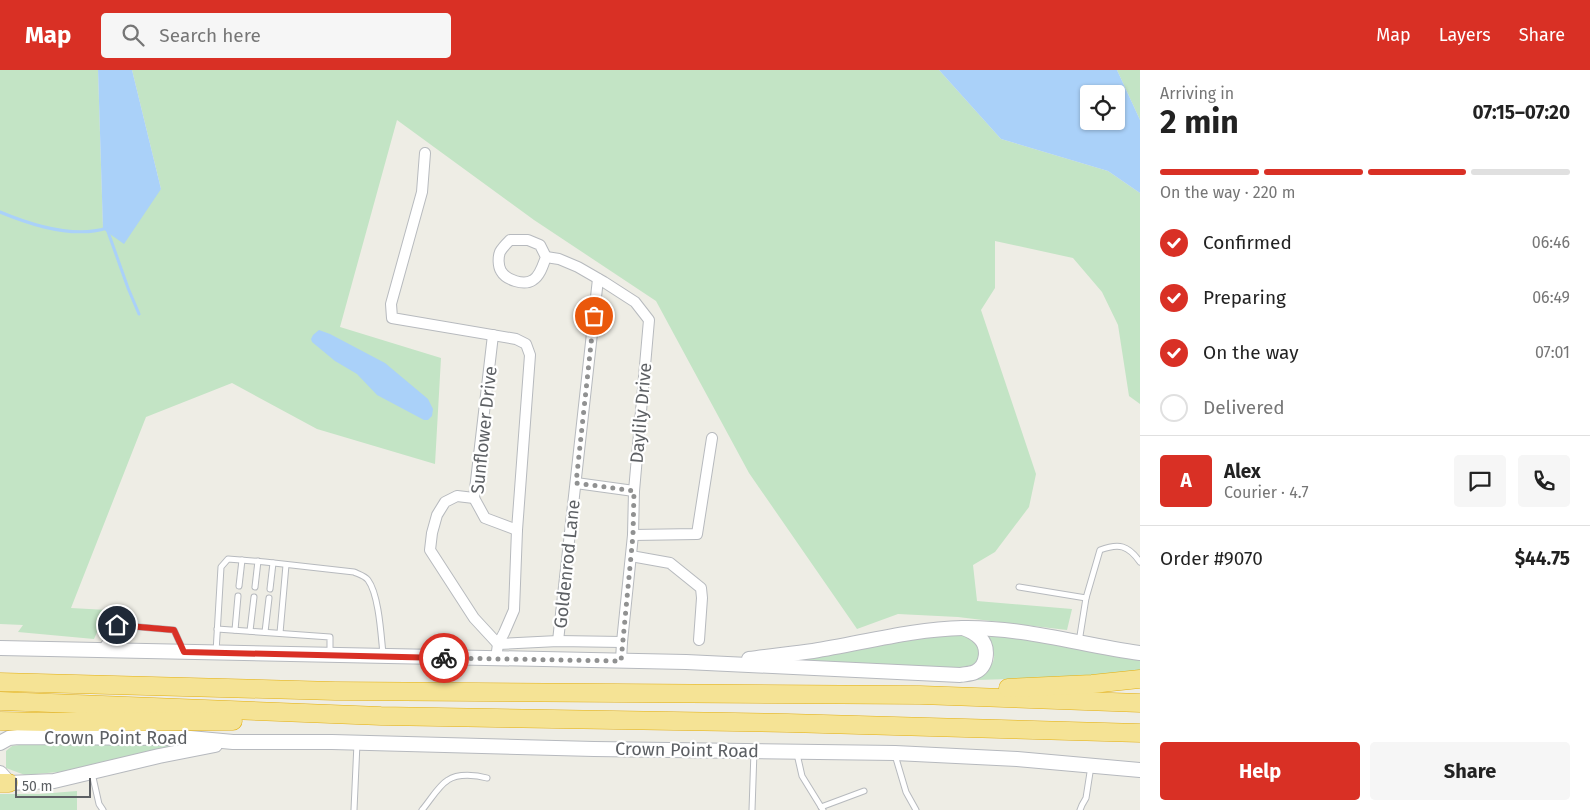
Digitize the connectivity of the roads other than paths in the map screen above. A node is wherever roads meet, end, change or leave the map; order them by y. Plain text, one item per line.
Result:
1 (426, 153) dead end
2 (546, 257) junction
3 (598, 278) junction
4 (494, 335) junction
5 (712, 438) dead end
6 (576, 483) junction
7 (634, 491) junction
8 (474, 498) junction
9 (517, 530) junction
10 (633, 535) junction
11 (630, 556) junction
12 (242, 560) junction
13 (258, 561) junction
14 (1140, 562) edge
15 (273, 563) junction
16 (286, 564) junction
17 (239, 586) dead end
18 (1019, 586) dead end
19 (255, 587) dead end
20 (270, 589) dead end
21 (238, 596) dead end
22 (254, 597) dead end
23 (269, 598) dead end
24 (1086, 598) junction
25 (963, 628) junction
26 (217, 629) junction
27 (235, 630) junction
28 (250, 631) junction
29 (265, 632) junction
30 (280, 633) junction
31 (558, 640) junction
32 (699, 640) dead end
33 (622, 642) junction
34 (1079, 643) junction
35 (498, 644) junction
36 (0, 648) edge
37 (100, 650) junction
38 (184, 652) junction
39 (216, 653) junction
40 (1140, 653) edge
41 (330, 656) junction
42 (383, 657) junction
43 (496, 659) junction
44 (621, 661) junction
45 (711, 663) junction
46 (1140, 679) edge
47 (0, 682) edge
48 (877, 695) junction
49 (0, 701) edge
50 (1140, 703) edge
51 (345, 714) junction
52 (0, 720) edge
53 (1140, 733) edge
54 (232, 742) junction
55 (0, 743) edge
56 (358, 743) junction
57 (754, 751) junction
58 (797, 751) junction
59 (895, 753) junction
60 (1091, 765) junction
61 (1140, 770) edge
62 (92, 772) junction
63 (487, 778) dead end
64 (3, 780) edge
65 (864, 791) dead end
66 (822, 808) edge
67 (102, 810) edge
68 (354, 810) edge
69 (422, 810) edge
70 (752, 810) edge
71 (916, 810) edge
72 (1080, 810) edge

1 - 4 street
2 - 2 street
2 - 3 street, Daylily Drive
3 - 6 street, Goldenrod Lane
3 - 7 street, Daylily Drive
4 - 8 street, Sunflower Drive
4 - 9 street
5 - 10 street
6 - 7 street
6 - 31 street, Goldenrod Lane
7 - 10 street, Daylily Drive
8 - 9 street, Sunflower Drive
8 - 35 street
9 - 35 street
10 - 11 street, Daylily Drive
11 - 32 street
11 - 33 street, Daylily Drive
12 - 13 lane
12 - 17 lane
12 - 26 lane
13 - 15 lane
13 - 19 lane
14 - 24 lane
15 - 16 lane
15 - 20 lane
16 - 30 lane
16 - 42 lane
18 - 24 lane
21 - 27 lane
22 - 28 lane
23 - 29 lane
24 - 34 lane
25 - 34 main road
25 - 45 main road
25 - 45 main road
26 - 27 lane
26 - 39 lane
27 - 28 lane
28 - 29 lane
29 - 30 lane
30 - 41 lane
31 - 33 street
31 - 35 street
33 - 44 street, Daylily Drive
34 - 40 main road
35 - 43 street
36 - 37 main road
37 - 38 main road
37 - 38 lane
38 - 39 main road
39 - 41 main road
41 - 42 main road
42 - 43 main road
43 - 44 main road
44 - 45 main road
46 - 48 highway
47 - 48 highway
48 - 50 highway
49 - 51 highway
51 - 52 highway
51 - 53 highway
54 - 55 main road, Crown Point Road
54 - 56 main road, Crown Point Road
54 - 62 main road, Crown Point Road
56 - 57 main road, Crown Point Road
56 - 68 lane
57 - 58 main road, Crown Point Road
57 - 70 lane
58 - 59 main road, Crown Point Road
58 - 66 lane
59 - 60 main road, Crown Point Road
59 - 71 lane
60 - 61 main road, Crown Point Road
60 - 72 lane
62 - 64 main road, Crown Point Road
62 - 67 lane
63 - 69 lane
65 - 66 lane

